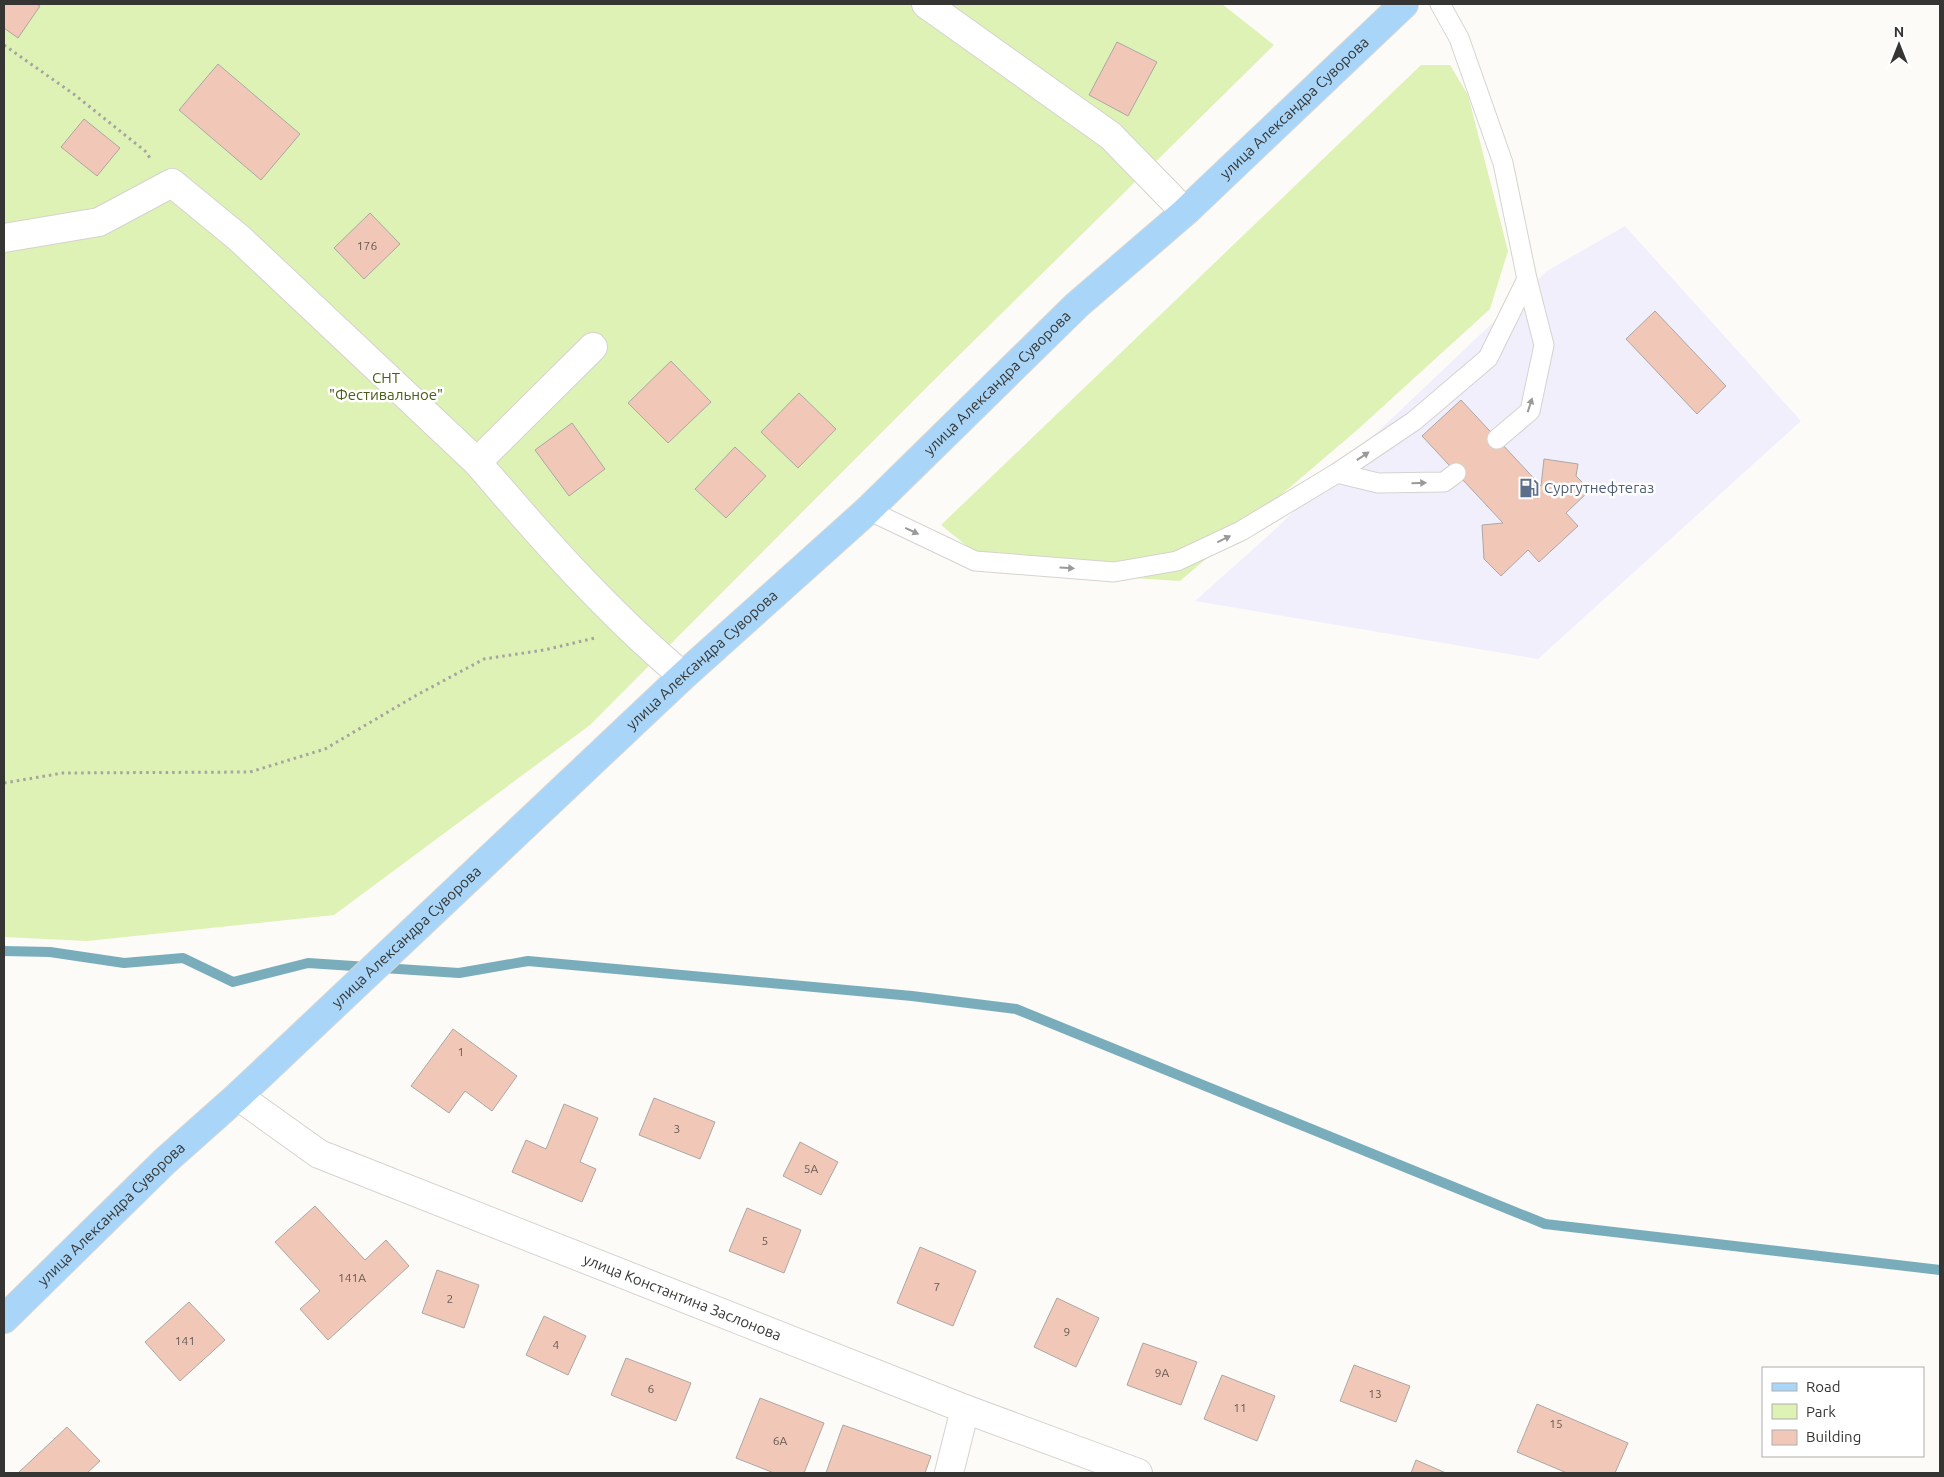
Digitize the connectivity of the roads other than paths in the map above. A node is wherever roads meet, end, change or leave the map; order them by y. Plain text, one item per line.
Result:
1 (926, 4) edge
2 (1404, 4) edge
3 (1440, 4) edge
4 (1185, 212) junction
5 (4, 238) edge
6 (1527, 279) junction
7 (593, 347) dead end
8 (1497, 438) dead end
9 (477, 462) junction
10 (1337, 473) junction
11 (1456, 473) dead end
12 (868, 510) junction
13 (683, 676) junction
14 (238, 1096) junction
15 (4, 1319) edge
16 (964, 1409) junction
17 (949, 1473) edge
18 (1138, 1473) edge

1 - 4 street
2 - 4 main road, улица Александра Суворова
3 - 6 lane
4 - 12 main road, улица Александра Суворова
5 - 9 street
8 -> 6 lane
10 -> 6 lane
7 - 9 street
9 - 13 street
10 -> 11 lane
12 -> 10 lane
12 - 13 main road, улица Александра Суворова
13 - 14 main road, улица Александра Суворова
14 - 15 main road, улица Александра Суворова
14 - 16 street, улица Константина Заслонова
16 - 17 street
16 - 18 street, улица Константина Заслонова

